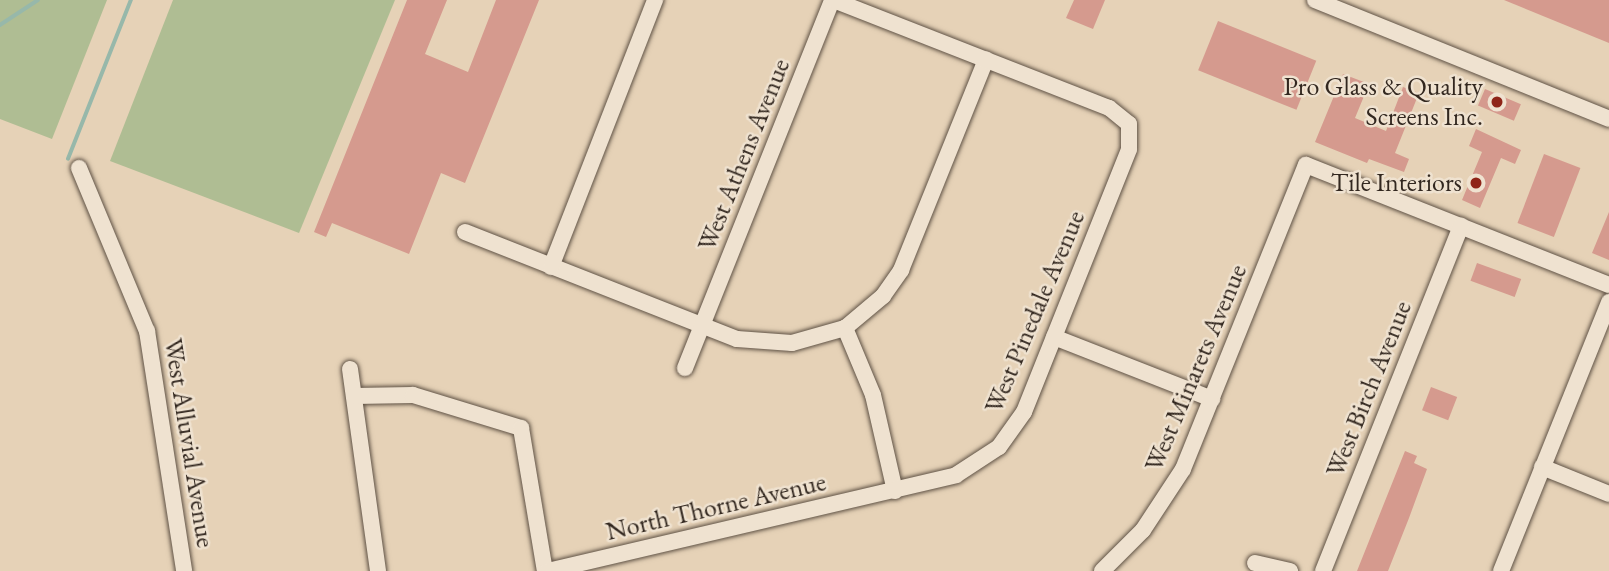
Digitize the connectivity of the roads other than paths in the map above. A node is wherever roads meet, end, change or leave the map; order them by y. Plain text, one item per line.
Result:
1 (655, 0) edge
2 (833, 0) edge
3 (1315, 0) edge
4 (986, 60) junction
5 (1609, 119) edge
6 (79, 168) dead end
7 (1461, 226) junction
8 (465, 232) dead end
9 (551, 268) junction
10 (1609, 285) edge
11 (1609, 302) edge
12 (701, 327) junction
13 (845, 328) junction
14 (1054, 337) junction
15 (685, 368) dead end
16 (349, 369) dead end
17 (354, 397) junction
18 (1212, 399) junction
19 (1542, 467) junction
20 (895, 491) junction
21 (1609, 494) edge
22 (1255, 563) dead end
23 (184, 571) edge
24 (378, 571) edge
25 (547, 571) edge
26 (1102, 571) edge
27 (1290, 571) edge
28 (1323, 571) edge
29 (1501, 571) edge

1 - 9 street
2 - 4 street
2 - 12 street, West Athens Avenue
3 - 5 street
4 - 13 street
4 - 14 street, West Pinedale Avenue
6 - 23 street, West Alluvial Avenue
7 - 10 street
7 - 18 street, West Minarets Avenue
7 - 28 street, West Birch Avenue
8 - 9 street
9 - 12 street
11 - 19 street
12 - 13 street
12 - 15 street, West Athens Avenue
13 - 20 street
14 - 18 street
14 - 20 street, West Pinedale Avenue
16 - 17 street
17 - 24 street
17 - 25 street
18 - 26 street, West Minarets Avenue
19 - 21 street
19 - 29 street
20 - 25 street, North Thorne Avenue
22 - 27 street

